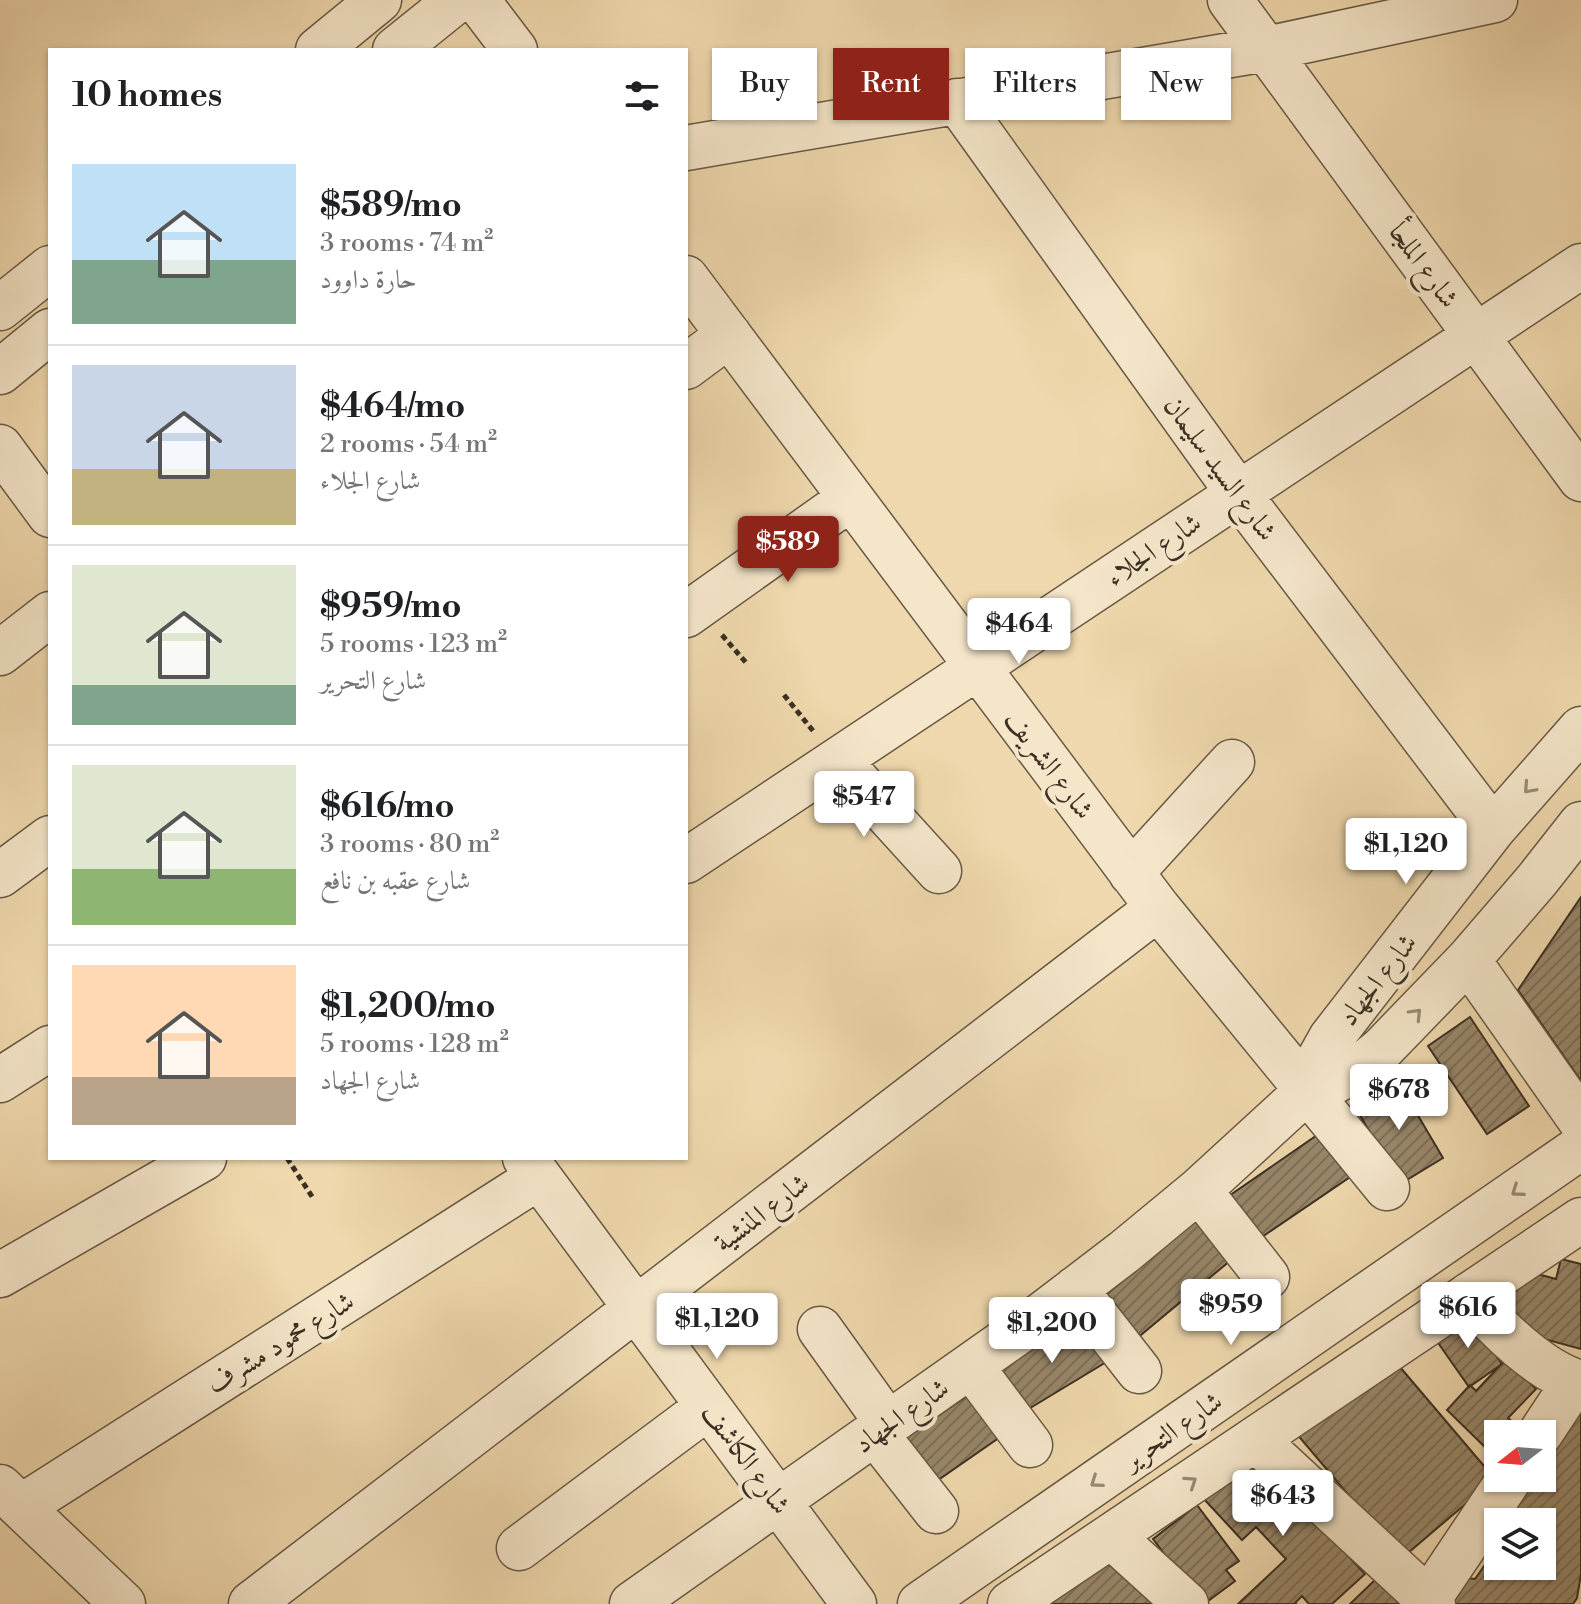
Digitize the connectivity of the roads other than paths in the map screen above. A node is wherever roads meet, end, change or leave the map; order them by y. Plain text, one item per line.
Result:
1 (379, 0) edge
2 (457, 0) edge
3 (477, 0) edge
4 (1495, 0) edge
5 (1250, 19) edge
6 (320, 48) edge
7 (397, 48) edge
8 (513, 48) edge
9 (957, 101) junction
10 (688, 148) edge
11 (1581, 266) edge
12 (48, 270) edge
13 (688, 281) edge
14 (0, 308) edge
15 (48, 333) edge
16 (729, 335) junction
17 (1476, 335) junction
18 (688, 366) edge
19 (0, 372) edge
20 (0, 447) edge
21 (1581, 479) edge
22 (1238, 493) junction
23 (851, 498) junction
24 (48, 512) edge
25 (688, 614) edge
26 (48, 616) edge
27 (0, 653) edge
28 (977, 666) junction
29 (1581, 729) edge
30 (839, 761) junction
31 (1232, 762) dead end
32 (1581, 824) edge
33 (1493, 829) junction
34 (48, 839) edge
35 (688, 860) edge
36 (939, 871) dead end
37 (1131, 873) junction
38 (0, 875) edge
39 (1158, 908) junction
40 (1468, 960) junction
41 (48, 1049) edge
42 (0, 1080) edge
43 (1308, 1090) junction
44 (1581, 1121) edge
45 (1581, 1147) edge
46 (201, 1160) edge
47 (532, 1168) edge
48 (1387, 1188) dead end
49 (1199, 1190) junction
50 (1581, 1220) edge
51 (0, 1275) edge
52 (1267, 1277) dead end
53 (1075, 1289) junction
54 (1469, 1295) junction
55 (636, 1308) junction
56 (820, 1329) dead end
57 (971, 1366) junction
58 (1139, 1371) dead end
59 (1578, 1382) edge
60 (708, 1407) junction
61 (1550, 1420) edge
62 (882, 1429) junction
63 (1255, 1439) junction
64 (1030, 1445) dead end
65 (1501, 1492) edge
66 (11, 1496) edge
67 (779, 1502) junction
68 (936, 1511) dead end
69 (1111, 1536) junction
70 (519, 1548) dead end
71 (1430, 1602) edge
72 (1014, 1603) edge
73 (1184, 1603) edge
74 (123, 1604) edge
75 (251, 1604) edge
76 (632, 1604) edge
77 (854, 1604) edge
78 (920, 1604) edge

1 - 6 street
2 - 7 street
3 - 8 street
4 - 5 street
5 - 9 street
5 - 17 street, شارع الملجأ
9 - 10 street
9 - 22 street, شارع السيد سليمان
11 - 17 street, شارع الجلاء
12 - 14 street
13 - 16 street, شارع الشريف
15 - 19 street
16 - 18 street
16 - 23 street, شارع الشريف
17 - 21 street, شارع الملجأ
17 - 22 street, شارع الجلاء
20 - 24 street
22 - 28 street, شارع الجلاء
22 - 33 street, شارع السيد سليمان
23 - 25 street
23 - 28 street, شارع الشريف
26 - 27 street
28 - 30 street, شارع الجلاء
28 - 37 street, شارع الشريف
29 -> 33 street, شارع الجهاد
30 - 35 street, شارع الجلاء
30 - 36 street
31 - 37 street
32 - 40 street, شارع الجهاد
33 - 43 street, شارع الجهاد
34 - 38 street
37 - 39 street, شارع الشريف
39 - 43 street, شارع الشريف
39 - 55 street, شارع المنشية
43 -> 40 street, شارع الجهاد
40 - 44 street
41 - 42 street
43 - 48 street, شارع الشريف
43 - 49 street, شارع الجهاد
45 -> 78 street, شارع التحرير
46 - 51 street
47 - 55 street, شارع الكاشف
47 - 66 street, شارع محمود مشرف
49 - 52 street
49 - 53 street, شارع الجهاد
50 - 54 street, شارع التحرير
53 - 57 street, شارع الجهاد
53 - 58 street
54 - 59 street
54 - 63 street, شارع التحرير
55 - 60 street, شارع الكاشف
55 - 75 street, شارع المنشية
56 - 62 street
57 - 62 street, شارع الجهاد
57 - 64 street
59 - 61 street
60 - 67 street, شارع الكاشف
60 - 70 street
62 - 67 street, شارع الجهاد
62 - 68 street
69 -> 63 street, شارع التحرير
63 - 71 street
65 - 71 street
66 - 74 street
67 - 76 street, شارع الجهاد
67 - 77 street, شارع الكاشف
69 - 72 street, شارع التحرير
69 - 73 street

